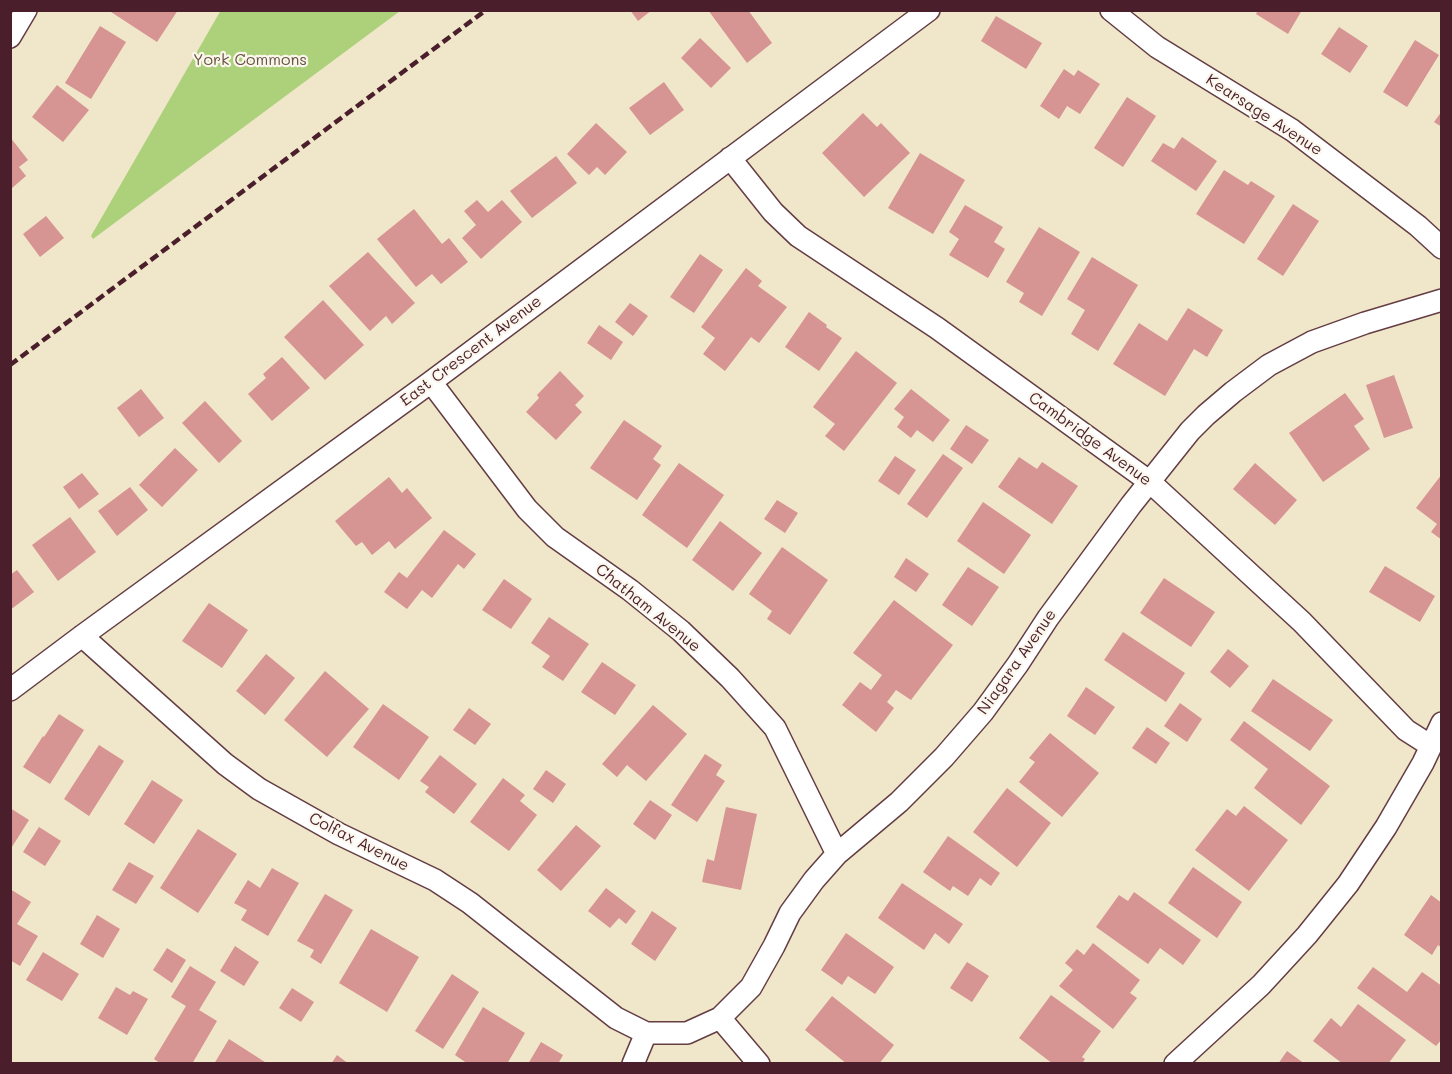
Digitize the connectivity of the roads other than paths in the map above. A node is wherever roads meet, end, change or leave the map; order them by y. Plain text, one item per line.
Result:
1 (26, 10) edge
2 (929, 10) edge
3 (1111, 10) edge
4 (10, 37) edge
5 (730, 158) junction
6 (1442, 248) edge
7 (1442, 300) edge
8 (431, 382) junction
9 (1150, 482) junction
10 (82, 636) junction
11 (10, 690) edge
12 (1442, 723) edge
13 (1431, 746) junction
14 (837, 854) junction
15 (720, 1018) junction
16 (646, 1033) junction
17 (633, 1064) edge
18 (759, 1064) edge
19 (1175, 1064) edge

1 - 4 street
2 - 5 street, East Crescent Avenue
3 - 6 street, Kearsage Avenue
5 - 8 street, East Crescent Avenue
5 - 9 street, Cambridge Avenue
7 - 9 street, Niagara Avenue
8 - 10 street, East Crescent Avenue
8 - 14 street, Chatham Avenue
9 - 13 street, Cambridge Avenue
9 - 14 street, Niagara Avenue
10 - 11 street, East Crescent Avenue
10 - 16 street, Colfax Avenue
12 - 13 street
13 - 19 street
14 - 15 street, Niagara Avenue
15 - 16 street, Niagara Avenue
15 - 18 street
16 - 17 street

